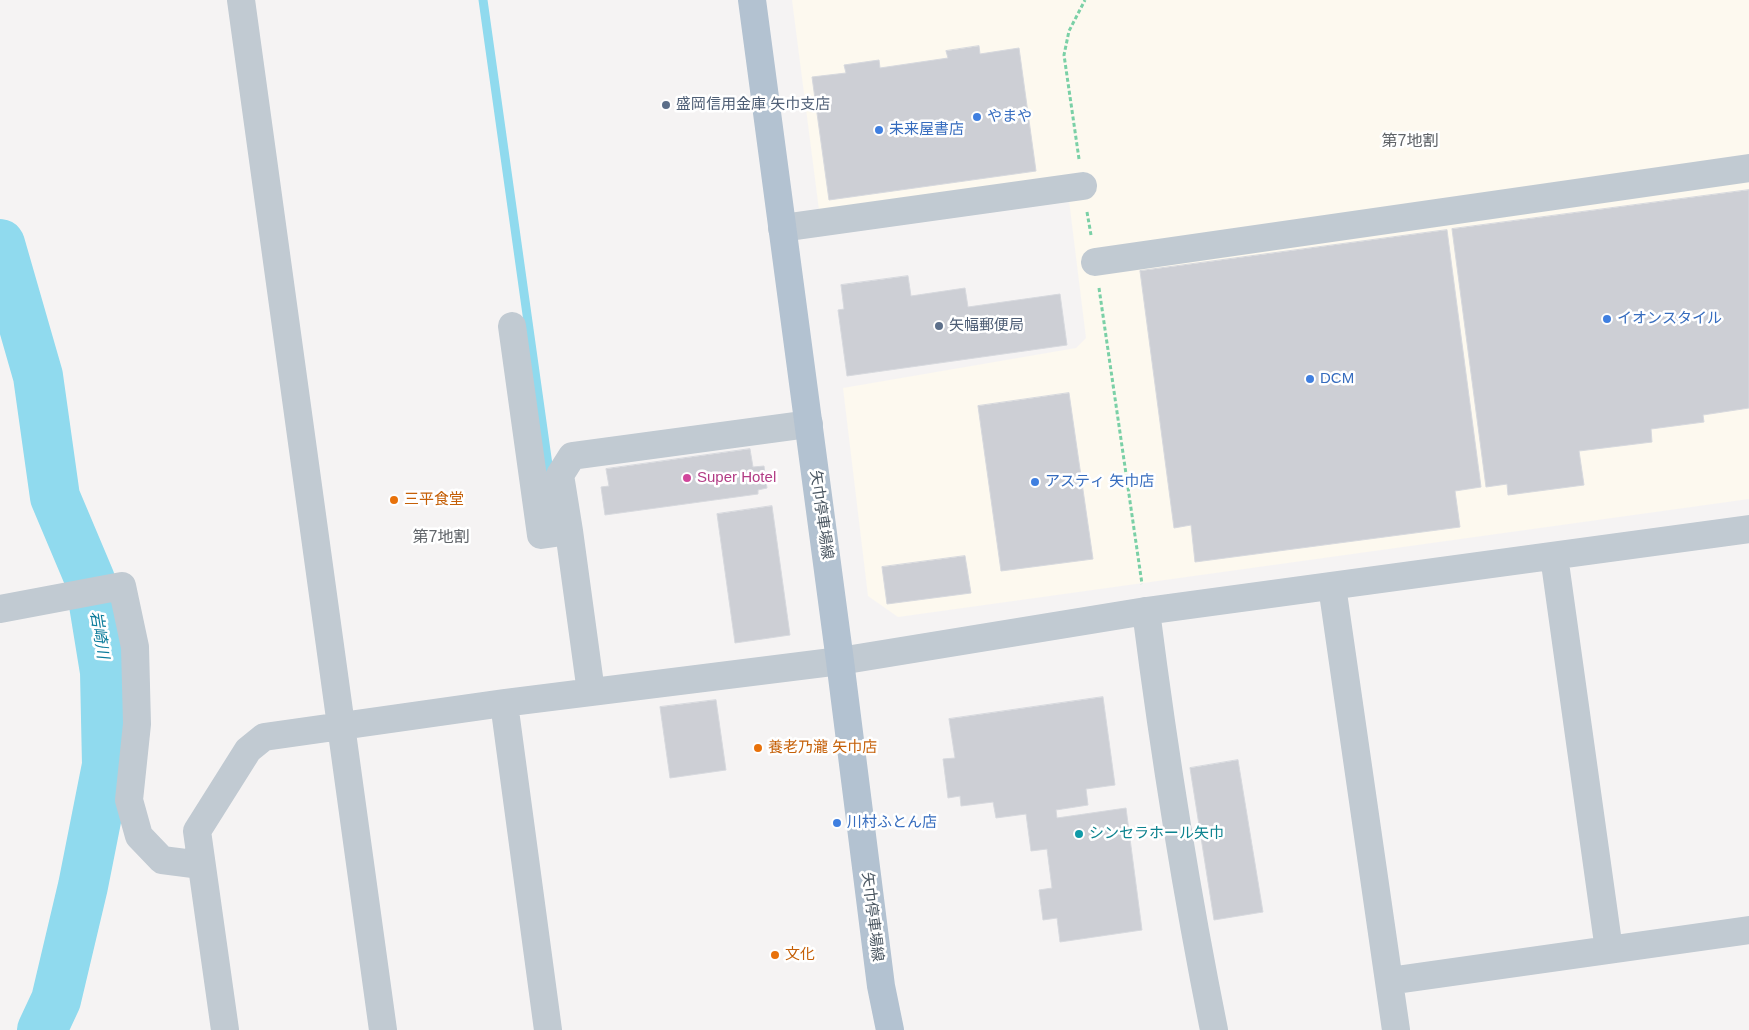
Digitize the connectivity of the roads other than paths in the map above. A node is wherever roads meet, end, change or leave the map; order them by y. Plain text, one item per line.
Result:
1 (241, 0) edge
2 (752, 0) edge
3 (1749, 168) edge
4 (1084, 186) road end
5 (782, 228) junction
6 (1095, 262) road end
7 (512, 326) dead end
8 (809, 424) junction
9 (1749, 529) edge
10 (560, 532) junction
11 (1554, 556) junction
12 (1332, 586) junction
13 (3, 608) edge
14 (1146, 611) junction
15 (840, 661) junction
16 (591, 692) junction
17 (504, 703) junction
18 (340, 725) junction
19 (202, 865) junction
20 (1749, 930) edge
21 (1609, 950) junction
22 (1389, 981) junction
23 (225, 1030) edge
24 (383, 1030) edge
25 (548, 1030) edge
26 (890, 1030) edge
27 (1214, 1030) edge
28 (1396, 1030) edge

1 - 18 street
2 - 5 main road, 矢巾停車場線
3 - 6 street
4 - 5 street
5 - 8 main road, 矢巾停車場線
7 - 10 street
8 - 10 street
8 - 15 main road, 矢巾停車場線
9 - 11 street
10 - 16 street
11 - 12 street
11 - 21 street
12 - 14 street
12 - 22 street
13 - 19 street
14 - 15 street
14 - 27 street
15 - 16 street
15 - 26 main road, 矢巾停車場線
16 - 17 street
17 - 18 street
17 - 25 street
18 - 19 street
18 - 24 street
19 - 23 street
20 - 21 street
21 - 22 street
22 - 28 street

